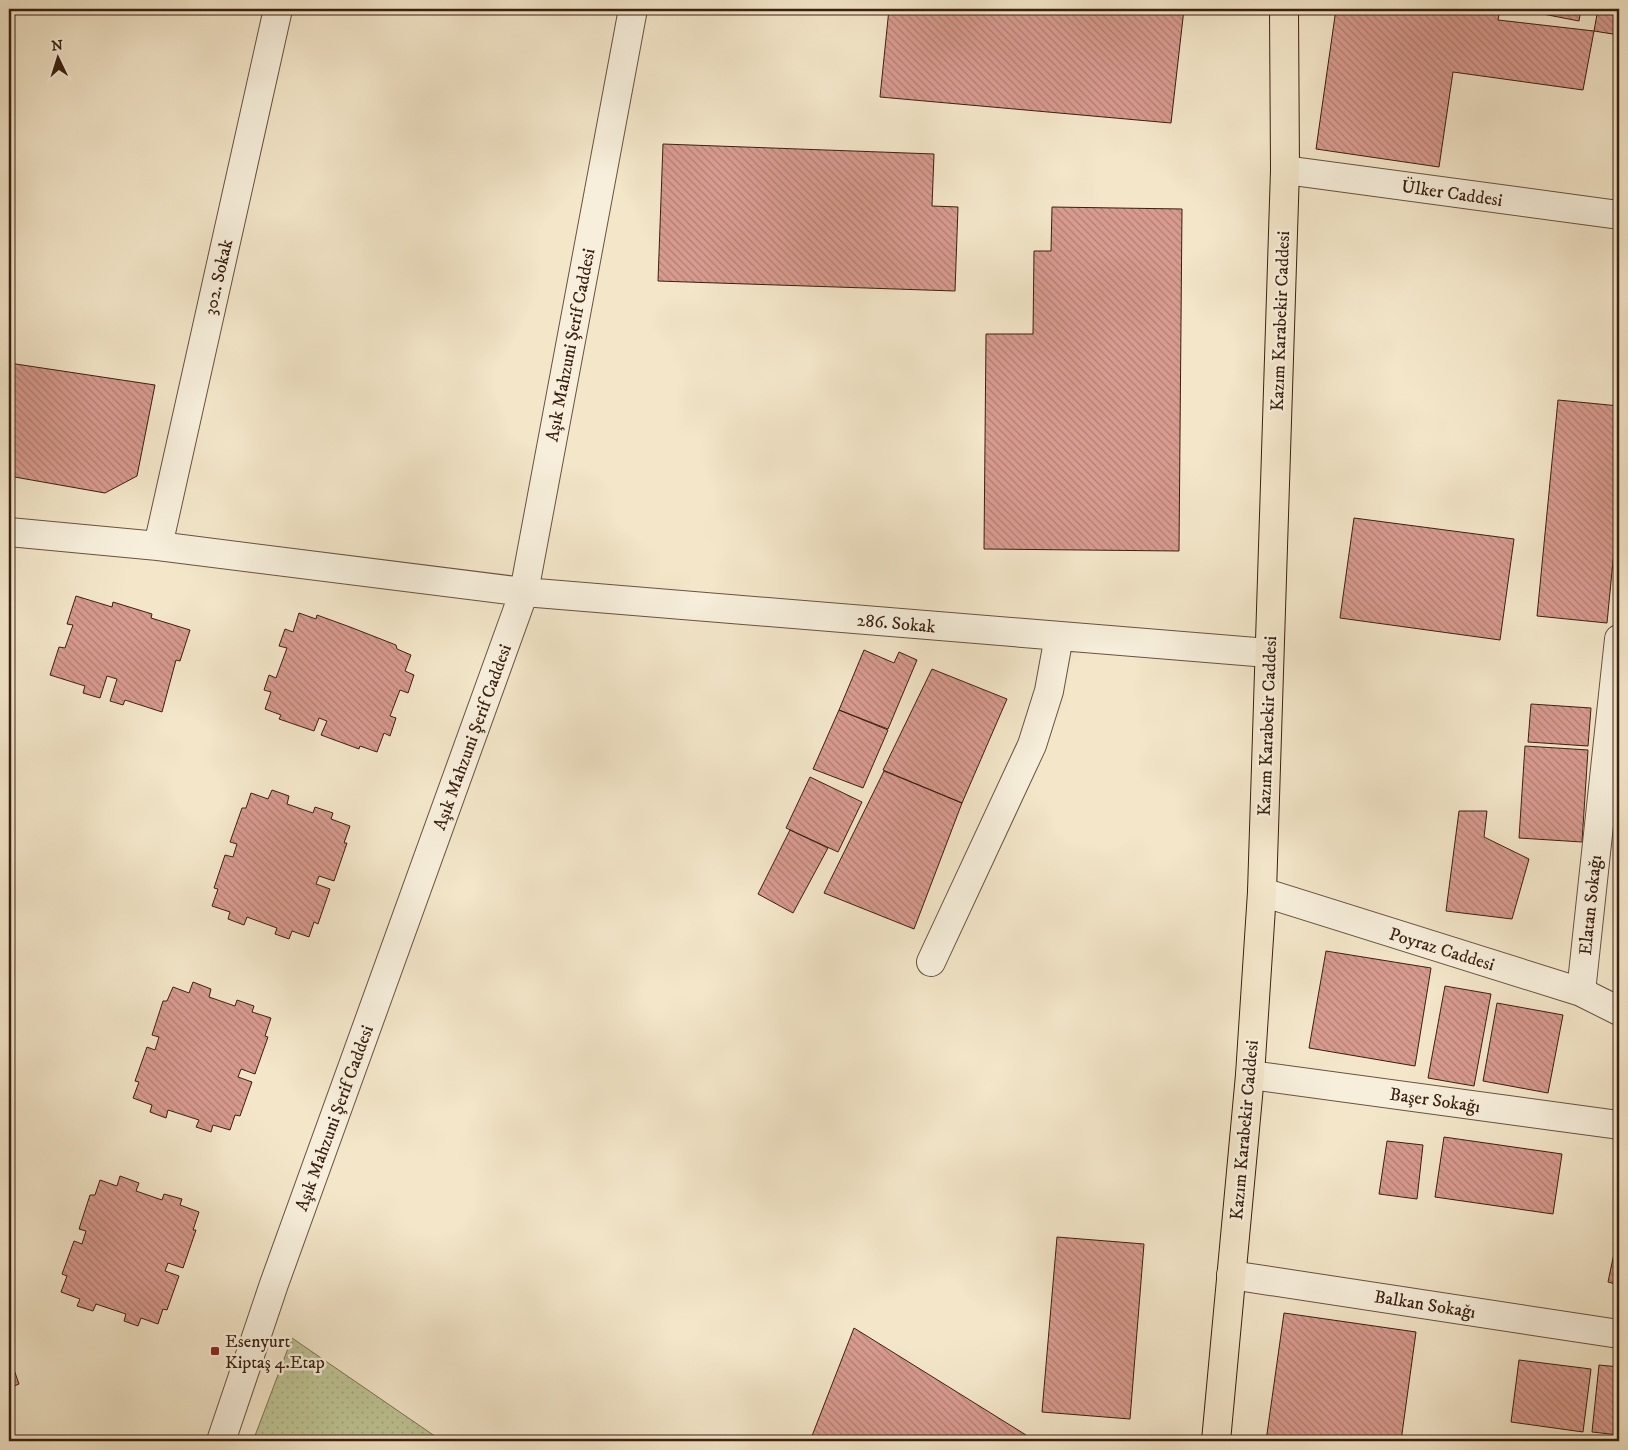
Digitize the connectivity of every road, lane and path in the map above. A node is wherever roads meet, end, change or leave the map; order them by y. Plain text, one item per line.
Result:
1 (278, 9) edge
2 (634, 9) edge
3 (1284, 9) edge
4 (1285, 170) junction
5 (1619, 215) edge
6 (9, 532) edge
7 (158, 546) junction
8 (524, 592) junction
9 (1059, 636) junction
10 (1619, 639) edge
11 (1268, 654) junction
12 (1262, 892) junction
13 (931, 962) dead end
14 (1581, 992) junction
15 (1619, 1011) edge
16 (1250, 1075) junction
17 (1619, 1125) edge
18 (1231, 1275) junction
19 (1619, 1334) edge
20 (221, 1441) edge
21 (1216, 1441) edge

1 - 7 street, 302. Sokak
2 - 8 street, Aşık Mahzuni Şerif Caddesi
3 - 4 main road, Kazım Karabekir Caddesi
4 - 5 street, Ülker Caddesi
4 - 11 main road, Kazım Karabekir Caddesi
6 - 7 street, 286. Sokak
7 - 8 street, 286. Sokak
8 - 9 street, 286. Sokak
8 - 20 street, Aşık Mahzuni Şerif Caddesi
9 - 11 street, 286. Sokak
9 - 13 street
10 - 14 street, Elatan Sokağı
11 - 12 main road, Kazım Karabekir Caddesi
12 - 14 street, Poyraz Caddesi
12 - 16 main road, Kazım Karabekir Caddesi
14 - 15 street, Poyraz Caddesi
16 - 17 street, Başer Sokağı
16 - 18 main road, Kazım Karabekir Caddesi
18 - 19 street, Balkan Sokağı
18 - 21 main road, Kazım Karabekir Caddesi

